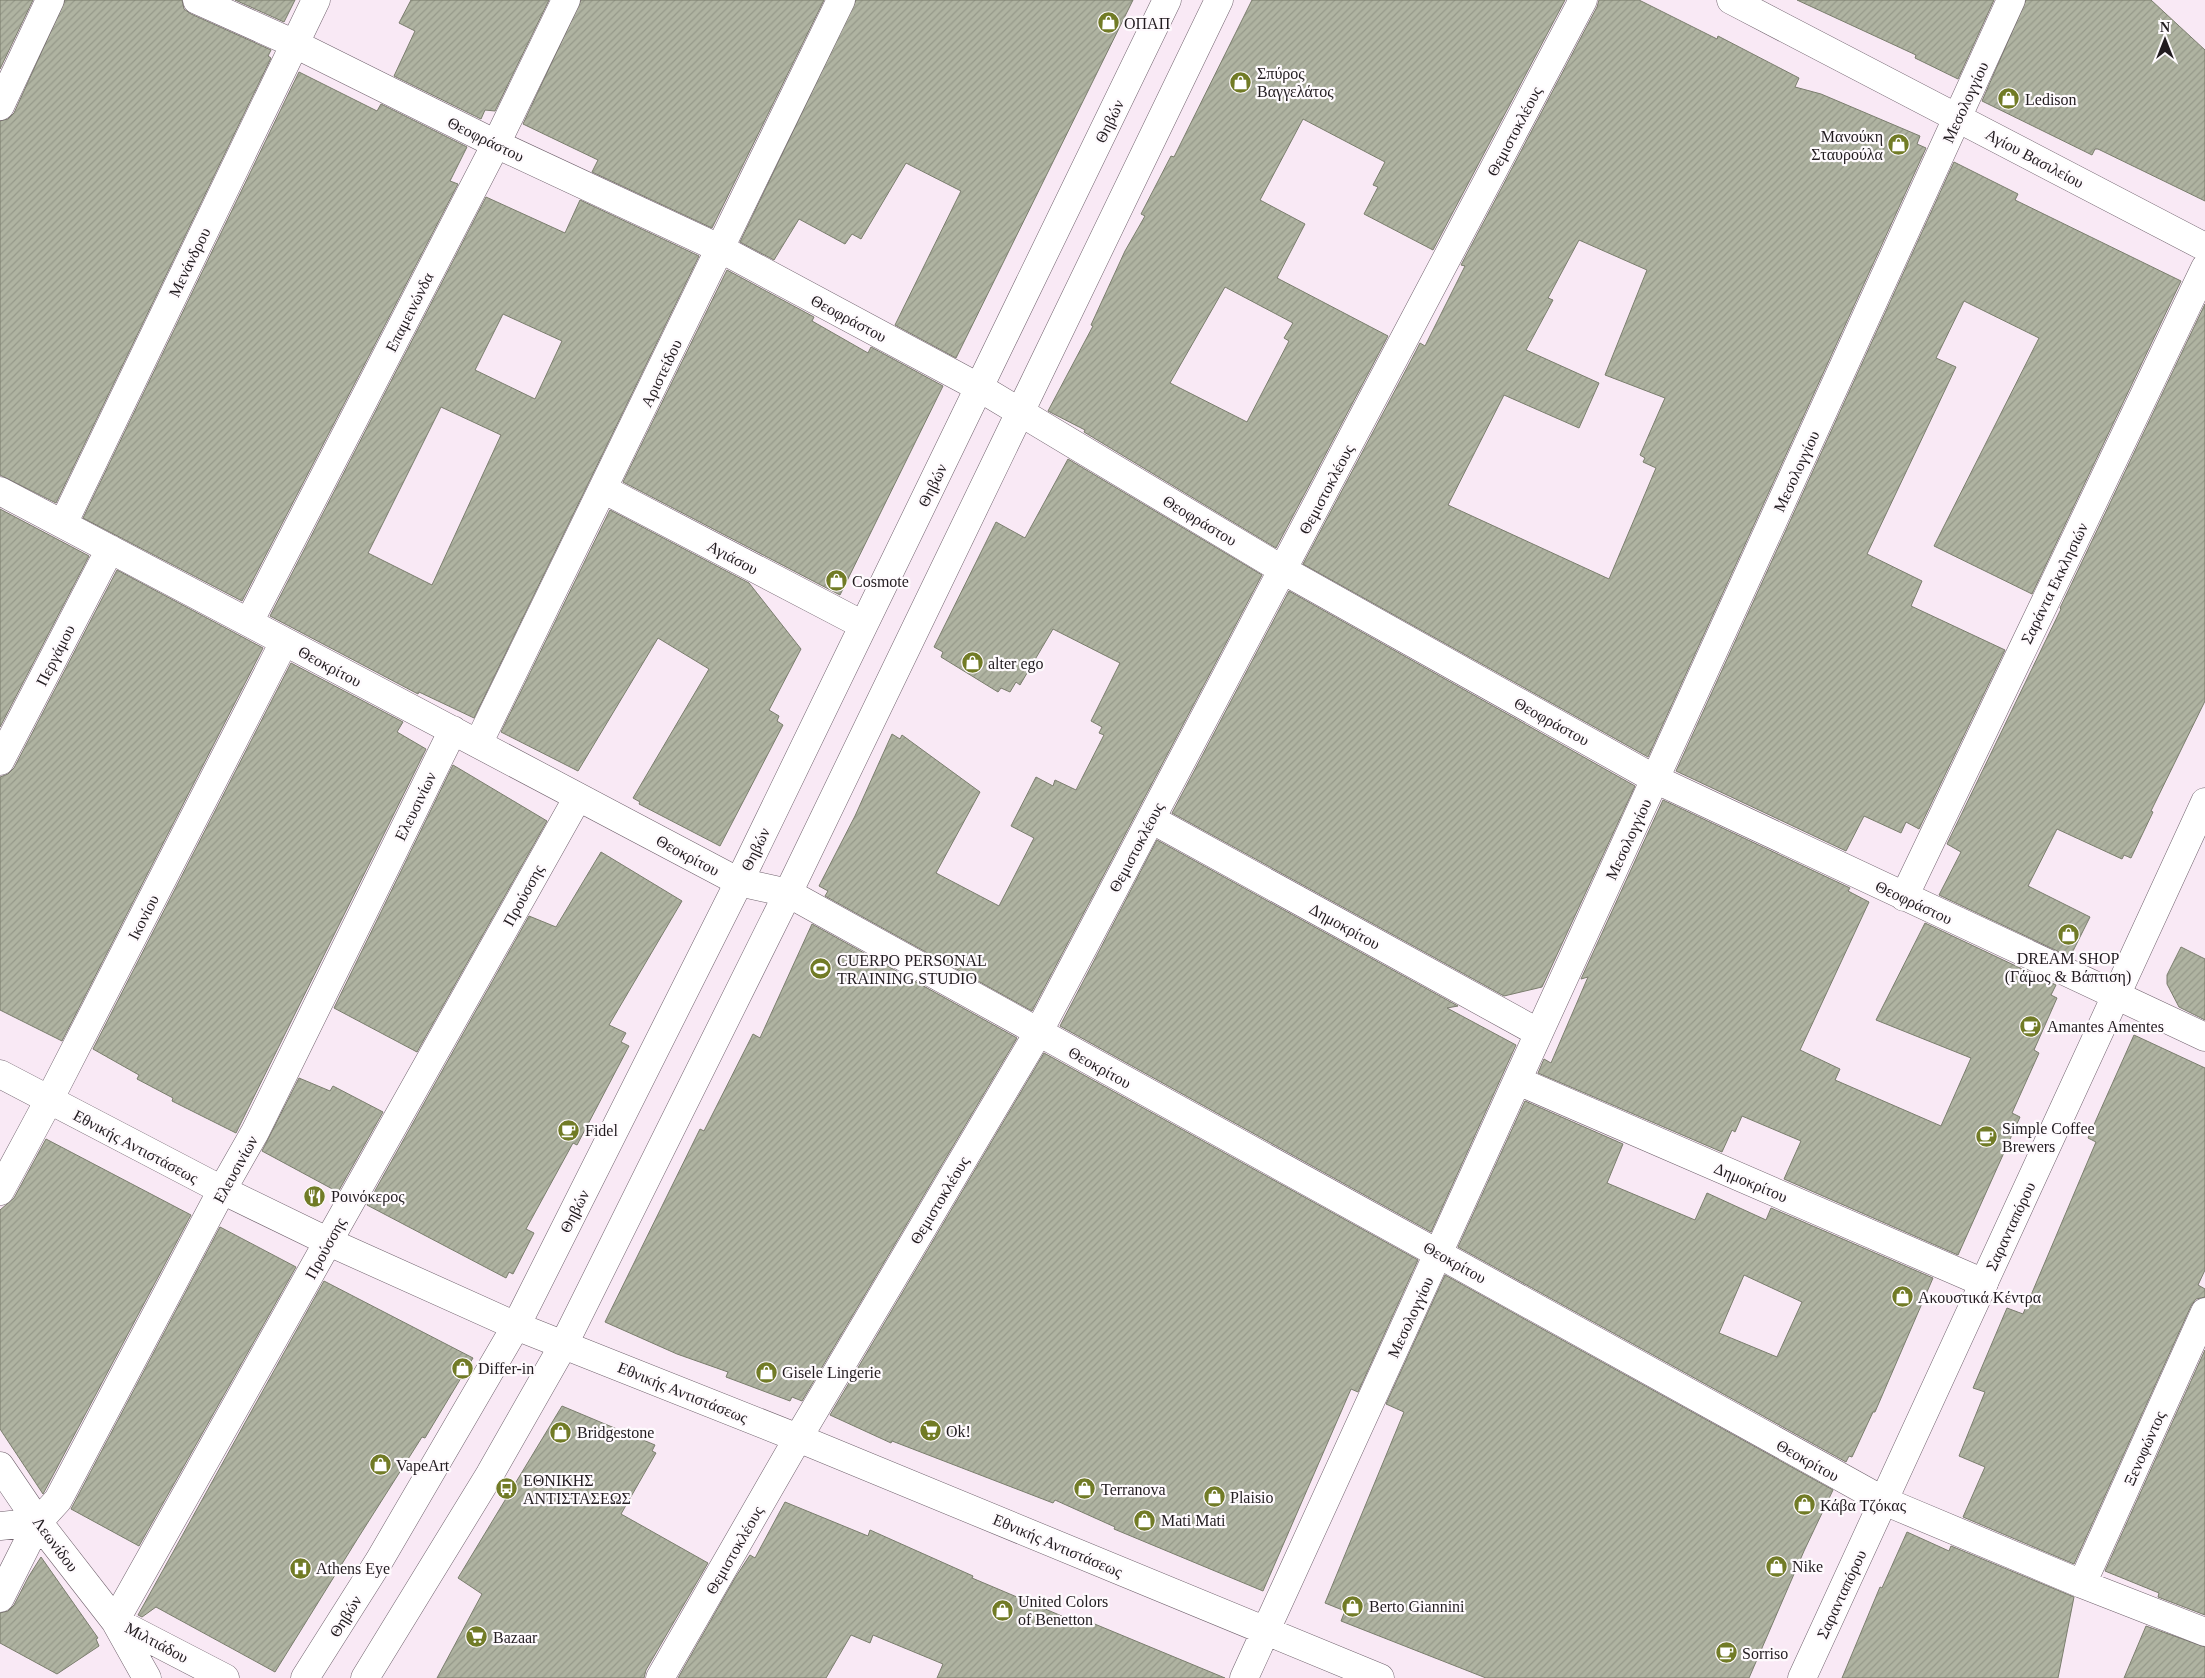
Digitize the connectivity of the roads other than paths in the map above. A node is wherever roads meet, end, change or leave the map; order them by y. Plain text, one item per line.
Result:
1 (50, 0) edge
2 (197, 0) edge
3 (316, 0) edge
4 (566, 0) edge
5 (841, 0) edge
6 (1167, 0) edge
7 (1219, 0) edge
8 (1583, 0) edge
9 (1731, 0) edge
10 (2011, 0) edge
11 (295, 44) junction
12 (0, 106) edge
13 (1958, 118) junction
14 (496, 144) junction
15 (2205, 248) edge
16 (721, 249) junction
17 (2205, 268) edge
18 (980, 388) junction
19 (1020, 414) junction
20 (603, 489) junction
21 (0, 491) edge
22 (63, 524) junction
23 (110, 549) junction
24 (1283, 570) junction
25 (249, 622) junction
26 (863, 625) junction
27 (284, 642) junction
28 (453, 730) junction
29 (478, 744) junction
30 (0, 762) edge
31 (1655, 779) junction
32 (578, 796) junction
33 (2205, 802) edge
34 (1151, 819) junction
35 (739, 882) junction
36 (788, 894) junction
37 (1904, 897) junction
38 (2116, 995) junction
39 (1038, 1033) junction
40 (1540, 1033) junction
41 (2205, 1037) edge
42 (0, 1074) edge
43 (1518, 1080) junction
44 (49, 1100) junction
45 (222, 1190) junction
46 (0, 1191) edge
47 (329, 1242) junction
48 (1439, 1253) junction
49 (1984, 1283) junction
50 (2205, 1312) edge
51 (516, 1326) junction
52 (564, 1344) junction
53 (798, 1438) junction
54 (0, 1466) edge
55 (1884, 1501) junction
56 (38, 1522) junction
57 (0, 1526) edge
58 (2082, 1584) junction
59 (0, 1598) edge
60 (115, 1621) junction
61 (1266, 1632) junction
62 (2205, 1632) edge
63 (147, 1678) edge
64 (225, 1678) edge
65 (305, 1678) edge
66 (366, 1678) edge
67 (660, 1678) edge
68 (1244, 1678) edge
69 (1380, 1678) edge
70 (1802, 1678) edge

1 - 12 street
2 - 11 street, Θεοφράστου
3 - 11 street, Μενάνδρου
4 - 14 street, Επαμεινώνδα
5 - 16 street, Αριστείδου
6 - 18 street, Θηβών
7 - 19 street
8 - 24 street, Θεμιστοκλέους
9 - 13 street, Αγίου Βασιλείου
10 - 13 street, Μεσολογγίου
11 - 14 street, Θεοφράστου
11 - 22 street, Μενάνδρου
13 - 15 street, Αγίου Βασιλείου
13 - 31 street, Μεσολογγίου
14 - 16 street, Θεοφράστου
14 - 25 street, Επαμεινώνδα
16 - 18 street, Θεοφράστου
16 - 20 street, Αριστείδου
17 - 37 street, Σαράντα Εκκλησιών
18 - 19 street, Θεοφράστου
18 - 26 street, Θηβών
19 - 24 street, Θεοφράστου
19 - 36 street
20 - 26 street, Αγιάσου
20 - 29 street, Αριστείδου
21 - 22 street, Θεοκρίτου
22 - 23 street, Θεοκρίτου
23 - 25 street, Θεοκρίτου
23 - 30 street, Περγάμου
24 - 31 street, Θεοφράστου
24 - 34 street, Θεμιστοκλέους
25 - 27 street, Θεοκρίτου
26 - 35 street, Θηβών
27 - 28 street, Θεοκρίτου
27 - 44 street, Ικονίου
28 - 29 street, Θεοκρίτου
28 - 45 street, Ελευσινίων
29 - 32 street, Θεοκρίτου
31 - 37 street, Θεοφράστου
31 - 40 street, Μεσολογγίου
32 - 35 street, Θεοκρίτου
32 - 47 street, Προύσσης
33 - 38 street, Σαρανταπόρου
34 - 39 street, Θεμιστοκλέους
34 - 40 street, Δημοκρίτου
35 - 36 street, Θεοκρίτου
35 - 51 street, Θηβών
36 - 39 street, Θεοκρίτου
36 - 52 street
37 - 38 street, Θεοφράστου
38 - 41 street, Θεοφράστου
38 - 49 street, Σαρανταπόρου
39 - 48 street, Θεοκρίτου
39 - 53 street, Θεμιστοκλέους
40 - 43 street, Μεσολογγίου
42 - 44 street, Εθνικής Αντιστάσεως
43 - 48 street, Μεσολογγίου
43 - 49 street, Δημοκρίτου
44 - 45 street, Εθνικής Αντιστάσεως
44 - 46 street, Ικονίου
45 - 47 street, Εθνικής Αντιστάσεως
45 - 56 street, Ελευσινίων
47 - 51 street, Εθνικής Αντιστάσεως
47 - 60 street, Προύσσης
48 - 55 street, Θεοκρίτου
48 - 61 street, Μεσολογγίου
49 - 55 street, Σαρανταπόρου
50 - 58 street, Ξενοφώντος
51 - 52 street, Εθνικής Αντιστάσεως
51 - 65 street, Θηβών
52 - 53 street, Εθνικής Αντιστάσεως
52 - 66 street
53 - 61 street, Εθνικής Αντιστάσεως
53 - 67 street, Θεμιστοκλέους
54 - 56 street, Λεωνίδου
55 - 58 street, Θεοκρίτου
55 - 70 street, Σαρανταπόρου
56 - 57 street
56 - 59 street, Ελευσινίων
56 - 60 street, Λεωνίδου
58 - 62 street, Θεοκρίτου
60 - 63 street, Λεωνίδου
60 - 64 street, Μιλτιάδου
61 - 68 street, Μεσολογγίου
61 - 69 street, Εθνικής Αντιστάσεως

